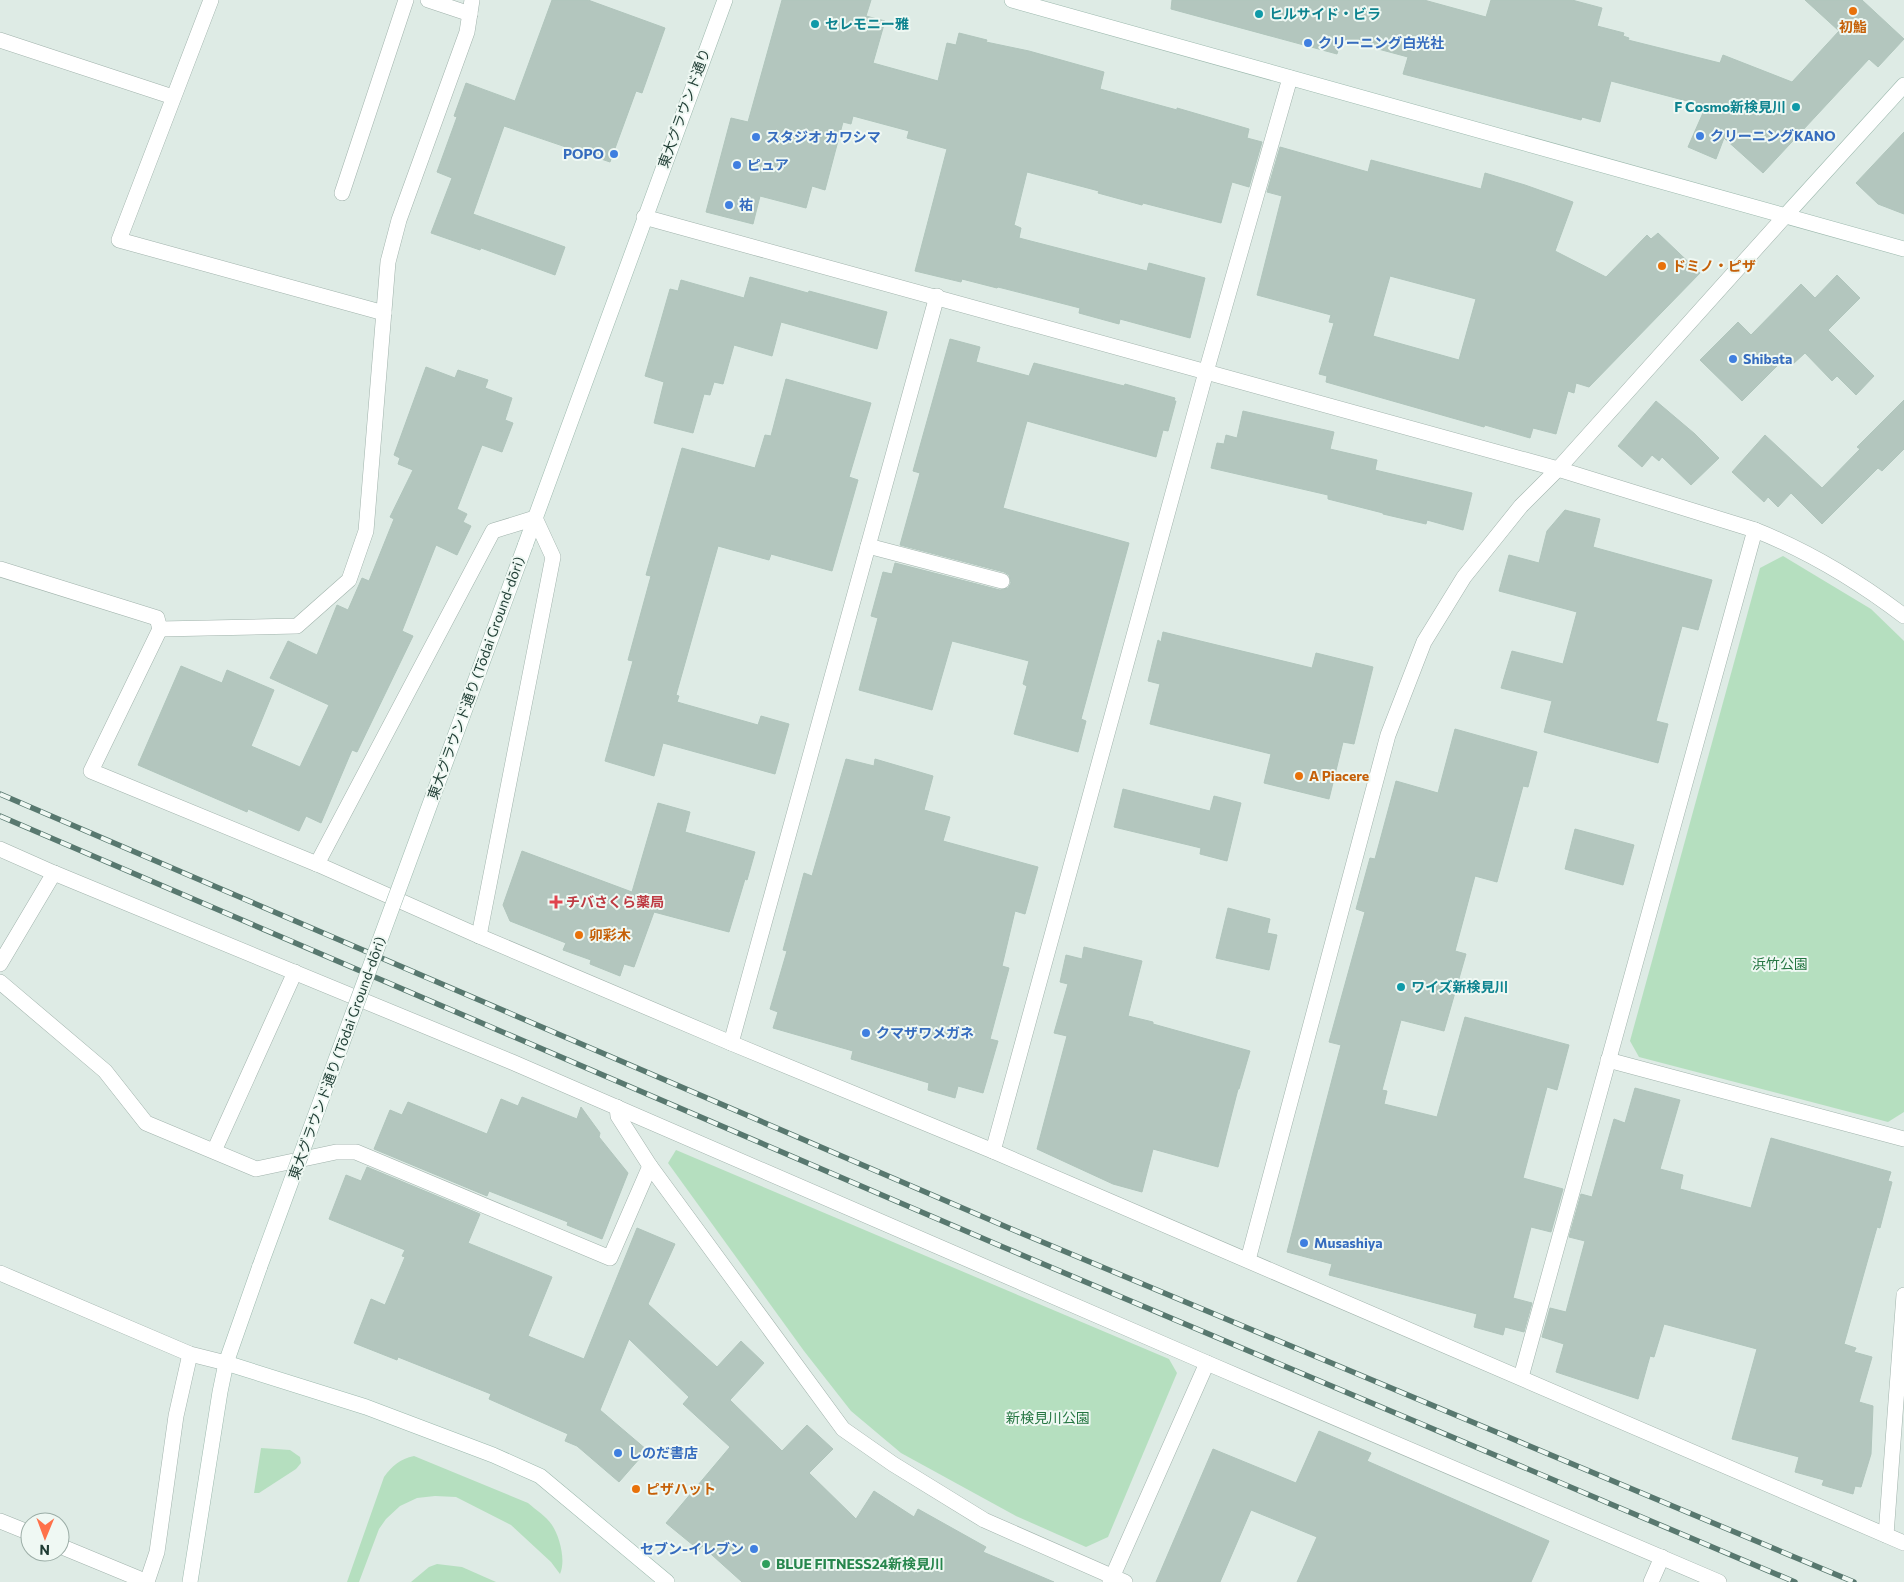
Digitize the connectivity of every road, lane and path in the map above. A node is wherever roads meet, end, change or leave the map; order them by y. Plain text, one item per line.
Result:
1 (211, 0) edge
2 (406, 0) edge
3 (428, 0) edge
4 (725, 0) edge
5 (1012, 0) edge
6 (471, 7) edge
7 (0, 40) edge
8 (1290, 78) junction
9 (1904, 85) edge
10 (174, 98) junction
11 (342, 193) dead end
12 (1786, 215) junction
13 (644, 216) junction
14 (1904, 250) edge
15 (937, 296) junction
16 (384, 312) junction
17 (1206, 372) junction
18 (1558, 469) junction
19 (535, 518) junction
20 (1755, 530) junction
21 (868, 546) junction
22 (0, 569) edge
23 (1002, 581) dead end
24 (1904, 616) edge
25 (160, 629) junction
26 (0, 849) edge
27 (317, 864) junction
28 (54, 873) junction
29 (479, 936) junction
30 (0, 964) edge
31 (295, 972) junction
32 (0, 982) edge
33 (731, 1043) junction
34 (1608, 1060) junction
35 (617, 1107) junction
36 (1904, 1139) edge
37 (214, 1151) junction
38 (993, 1151) junction
39 (650, 1166) junction
40 (1248, 1260) junction
41 (0, 1273) edge
42 (1904, 1295) edge
43 (190, 1354) junction
44 (1207, 1363) junction
45 (226, 1364) junction
46 (1521, 1378) junction
47 (0, 1521) edge
48 (20, 1529) edge
49 (1886, 1535) junction
50 (1904, 1543) edge
51 (70, 1550) edge
52 (1662, 1558) junction
53 (1116, 1580) edge
54 (147, 1582) edge
55 (190, 1582) edge
56 (667, 1582) edge
57 (1651, 1582) edge
58 (1719, 1582) edge

1 - 10 street
2 - 11 street
3 - 6 street
4 - 13 street, 東大グラウンド通り
5 - 8 street
6 - 16 street
7 - 10 street
8 - 12 street
8 - 17 street
9 - 12 street
10 - 16 street
12 - 14 street
12 - 18 street
13 - 15 street
13 - 19 street, 東大グラウンド通り
15 - 17 street
15 - 21 street
16 - 25 street
17 - 18 street
17 - 38 street
18 - 20 street
18 - 40 street
19 - 27 street
19 - 29 street
19 - 45 street, 東大グラウンド通り (Tōdai Ground-dōri), bridge
20 - 24 street
20 - 34 street
21 - 23 street
21 - 33 street
22 - 25 street
25 - 27 street
26 - 28 street
27 - 29 street
28 - 30 street
28 - 31 street
29 - 33 street
31 - 35 street
31 - 37 street
32 - 37 street
33 - 38 street
34 - 36 street
34 - 46 street
35 - 39 street
35 - 44 street
37 - 39 street
38 - 40 street
39 - 53 street
40 - 46 street
41 - 43 street
42 - 49 street
43 - 45 street
43 - 54 street
44 - 52 street
44 - 53 street
45 - 55 street, 東大グラウンド通り (Tōdai Ground-dōri)
45 - 56 street
46 - 49 street
47 - 48 street
49 - 50 street
51 - 54 street
52 - 57 street
52 - 58 street

